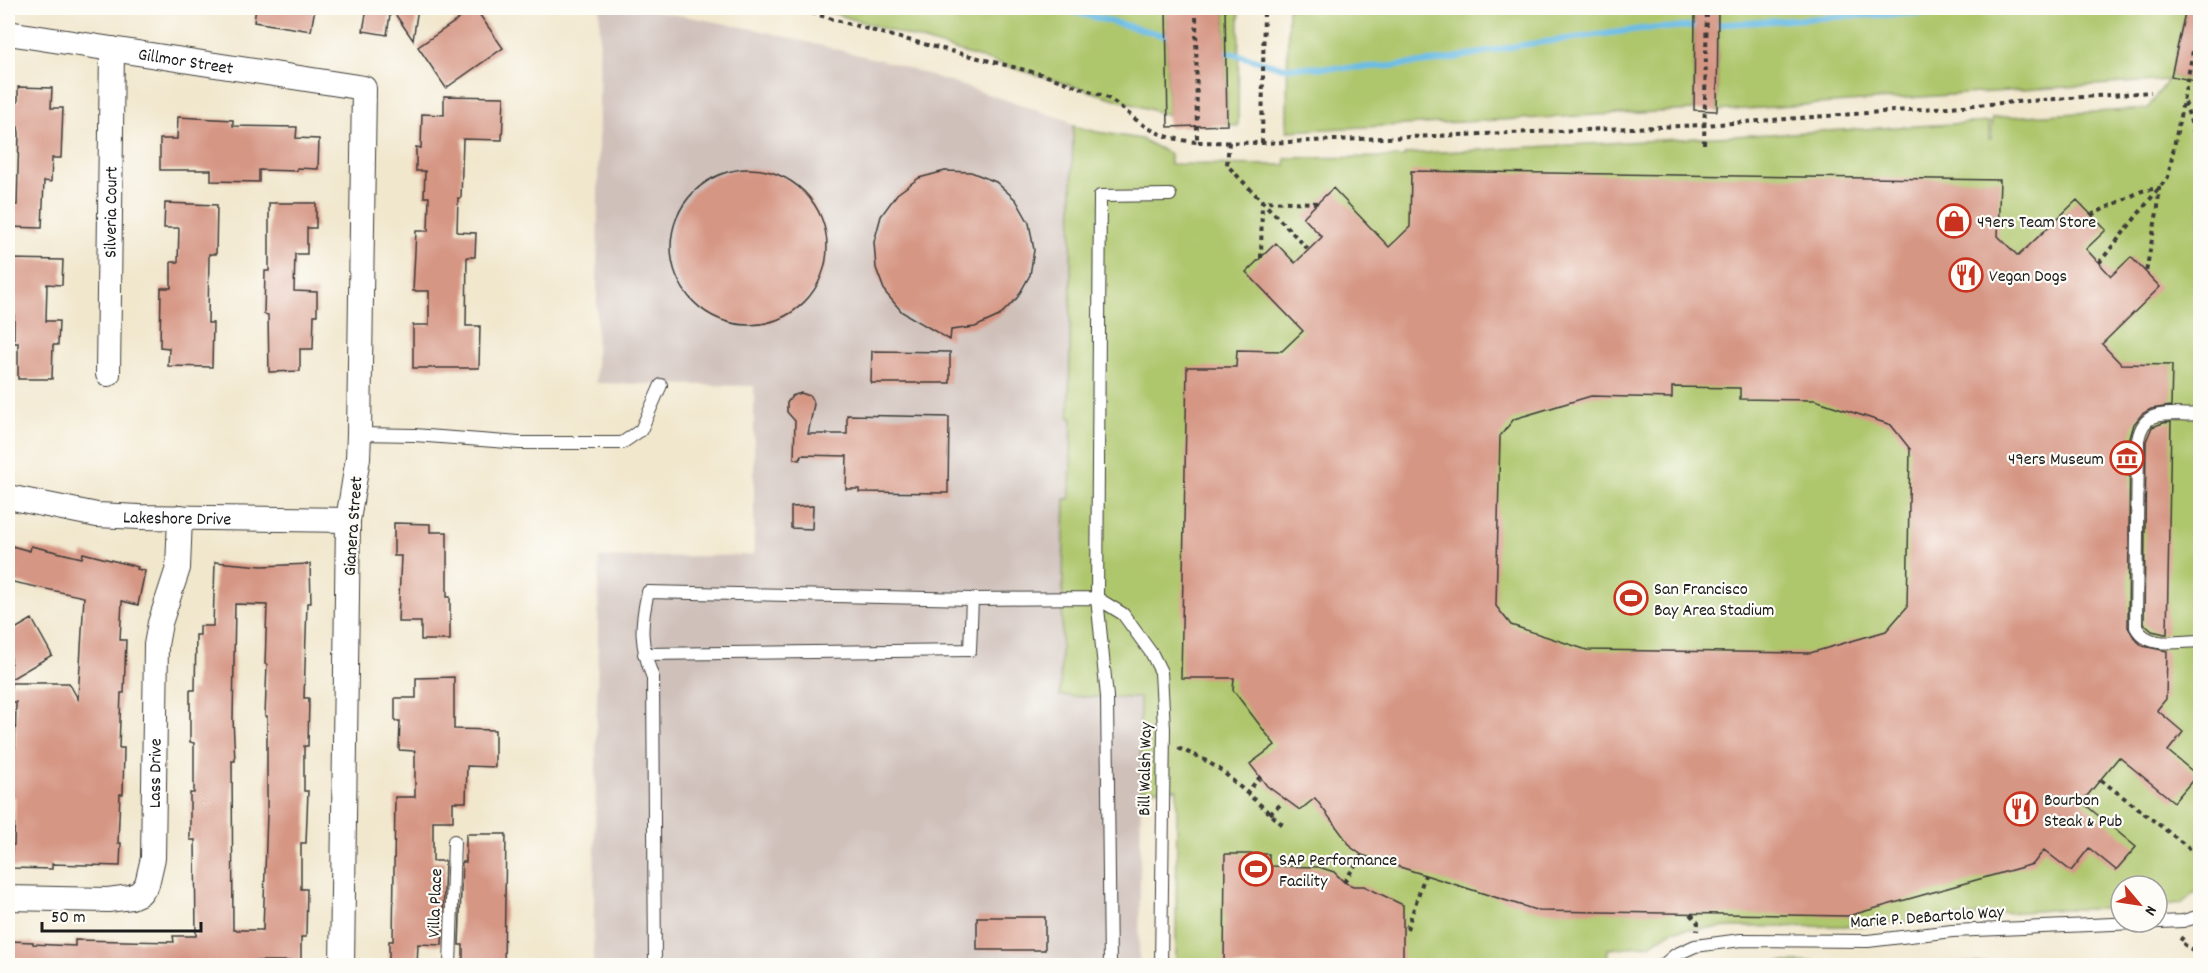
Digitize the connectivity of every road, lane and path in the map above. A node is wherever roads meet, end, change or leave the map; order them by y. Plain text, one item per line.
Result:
1 (795, 8) edge
2 (1196, 8) edge
3 (1264, 8) edge
4 (1707, 8) edge
5 (2200, 16) edge
6 (8, 33) edge
7 (112, 49) junction
8 (364, 88) joint
9 (2151, 92) dead end
10 (2184, 101) junction
11 (1705, 125) junction
12 (2200, 136) edge
13 (1197, 142) junction
14 (1229, 142) junction
15 (1262, 143) junction
16 (1704, 144) dead end
17 (2159, 188) junction
18 (1170, 195) dead end
19 (1262, 201) junction
20 (1318, 203) dead end
21 (2091, 215) dead end
22 (1309, 250) dead end
23 (1261, 258) dead end
24 (2099, 262) dead end
25 (2146, 272) dead end
26 (108, 374) dead end
27 (661, 385) dead end
28 (2200, 414) edge
29 (359, 434) junction
30 (8, 497) edge
31 (180, 517) junction
32 (348, 520) junction
33 (1097, 598) junction
34 (972, 599) junction
35 (2200, 641) edge
36 (644, 654) junction
37 (1163, 744) junction
38 (1260, 777) dead end
39 (2101, 780) dead end
40 (1246, 794) junction
41 (1281, 804) dead end
42 (1270, 814) junction
43 (1284, 826) dead end
44 (454, 841) dead end
45 (2193, 851) dead end
46 (1362, 855) dead end
47 (1425, 875) dead end
48 (1344, 882) dead end
49 (8, 898) edge
50 (2200, 916) edge
51 (1407, 929) dead end
52 (2180, 941) dead end
53 (342, 966) edge
54 (450, 966) edge
55 (655, 966) edge
56 (1110, 966) edge
57 (1161, 966) edge
58 (1662, 966) edge
59 (2196, 966) edge

1 - 13 path
2 - 13 path
3 - 15 path
4 - 11 path
5 - 10 path
6 - 7 street, Gillmor Street
7 - 8 street, Gillmor Street
7 - 26 street, Silveria Court
8 - 29 street, Gianera Street
9 - 11 path
10 - 12 path
10 - 17 path
11 - 15 path
11 - 16 path
13 - 14 path
14 - 15 path
14 - 19 path
17 - 21 path
17 - 24 path
17 - 25 path
18 - 33 lane
19 - 20 path
19 - 22 path
19 - 23 path
27 - 29 lane
28 - 35 lane
29 - 32 street, Gianera Street
30 - 31 street, Lakeshore Drive
31 - 32 street, Lakeshore Drive
31 - 49 street, Lass Drive
32 - 53 street, Gianera Street
33 - 34 lane
33 - 37 lane, Bill Walsh Way
33 - 56 lane
34 - 36 lane
34 - 36 lane
36 - 55 lane
37 - 40 path
37 - 57 lane, Bill Walsh Way
38 - 40 path
39 - 45 path
40 - 42 path
41 - 42 path
42 - 43 path
44 - 54 lane, Villa Place
46 - 48 path
47 - 51 path
50 - 58 lane, Marie P. DeBartolo Way
52 - 59 path

